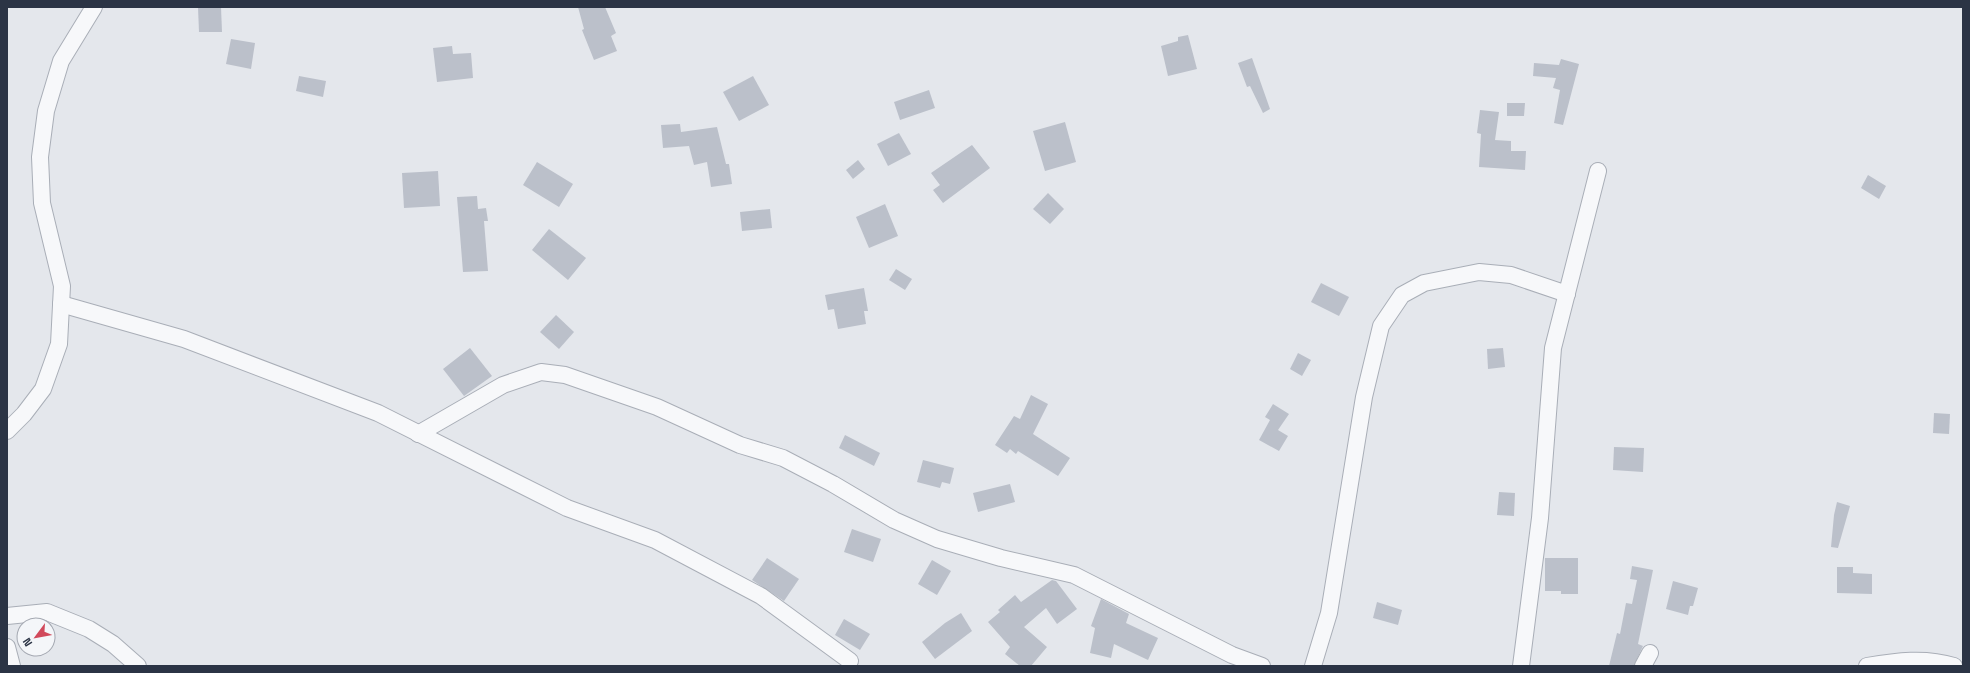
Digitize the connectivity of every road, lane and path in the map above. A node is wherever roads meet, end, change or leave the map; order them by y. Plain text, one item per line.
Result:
1 (94, 7) edge
2 (1598, 172) dead end
3 (1567, 294) junction
4 (61, 304) junction
5 (7, 431) edge
6 (418, 434) junction
7 (7, 616) edge
8 (7, 647) edge
9 (850, 661) dead end
10 (12, 666) edge
11 (138, 666) edge
12 (1262, 666) edge
13 (1313, 666) edge
14 (1522, 666) edge
15 (1867, 666) edge
16 (1954, 666) edge

1 - 4 street
2 - 3 street
3 - 13 street
3 - 14 street
4 - 5 street
4 - 6 street
6 - 9 street
6 - 12 street
7 - 11 street
8 - 10 street
15 - 16 street

